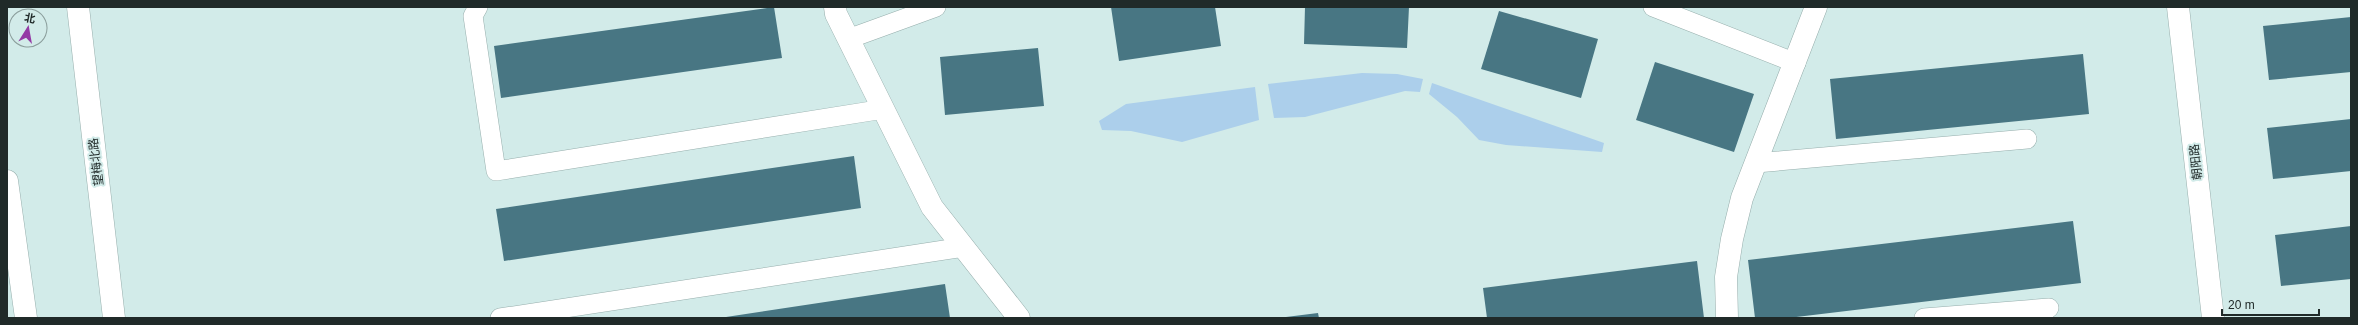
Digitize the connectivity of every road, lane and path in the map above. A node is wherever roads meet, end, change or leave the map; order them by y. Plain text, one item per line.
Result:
1 (78, 7) edge
2 (478, 7) edge
3 (835, 7) edge
4 (936, 7) edge
5 (1653, 7) edge
6 (1816, 7) edge
7 (2178, 7) edge
8 (848, 39) junction
9 (1796, 63) junction
10 (884, 110) junction
11 (2027, 139) dead end
12 (1756, 163) junction
13 (7, 181) edge
14 (964, 247) junction
15 (2049, 308) dead end
16 (26, 318) edge
17 (114, 318) edge
18 (500, 318) edge
19 (1019, 318) edge
20 (1727, 318) edge
21 (1924, 318) edge
22 (2213, 318) edge

1 - 17 main road, 望梅北路
2 - 10 lane
3 - 8 main road
4 - 8 lane
5 - 9 lane
6 - 9 main road
7 - 22 main road, 朝阳路
8 - 10 main road
9 - 12 main road
10 - 14 main road
11 - 12 lane
12 - 20 main road
13 - 16 main road
14 - 18 lane
14 - 19 main road
15 - 21 lane

